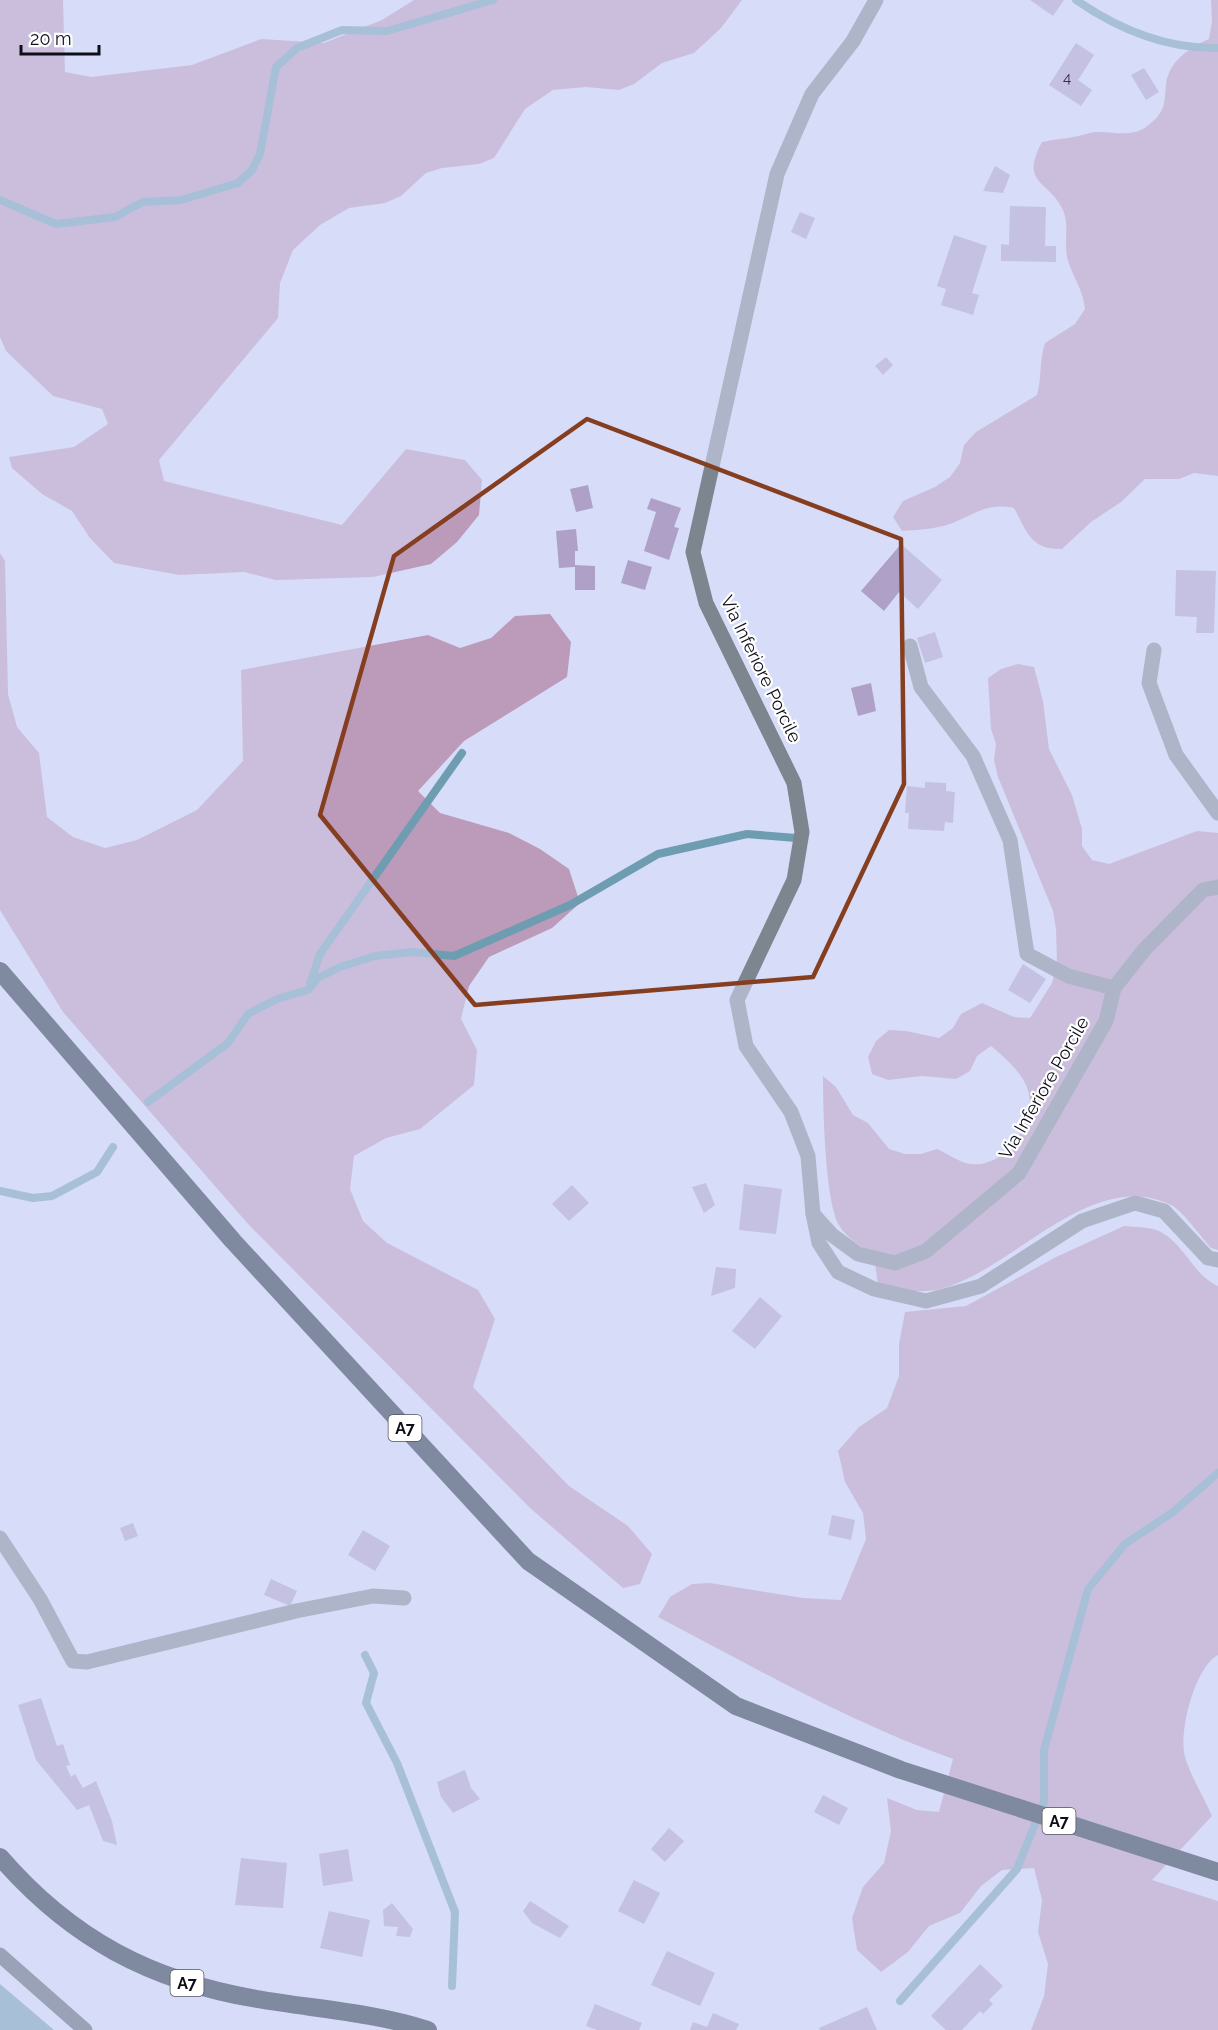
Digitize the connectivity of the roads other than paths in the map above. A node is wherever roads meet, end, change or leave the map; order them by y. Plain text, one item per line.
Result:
1 (876, 0) edge
2 (910, 646) dead end
3 (1154, 650) dead end
4 (1218, 813) edge
5 (1218, 887) edge
6 (0, 971) edge
7 (1114, 988) junction
8 (813, 1214) junction
9 (1218, 1260) edge
10 (0, 1538) edge
11 (404, 1598) dead end
12 (0, 1857) edge
13 (1218, 1872) edge
14 (0, 1955) edge
15 (85, 2030) edge
16 (428, 2030) edge

1 - 8 street, Via Inferiore Porcile
2 - 7 street
3 - 4 street
5 - 7 street, Via Inferiore Porcile
6 - 13 highway, A7
7 - 8 street, Via Inferiore Porcile
8 - 9 street, Via Inferiore Porcile
10 - 11 street
12 - 16 highway, A7
14 - 15 main road

